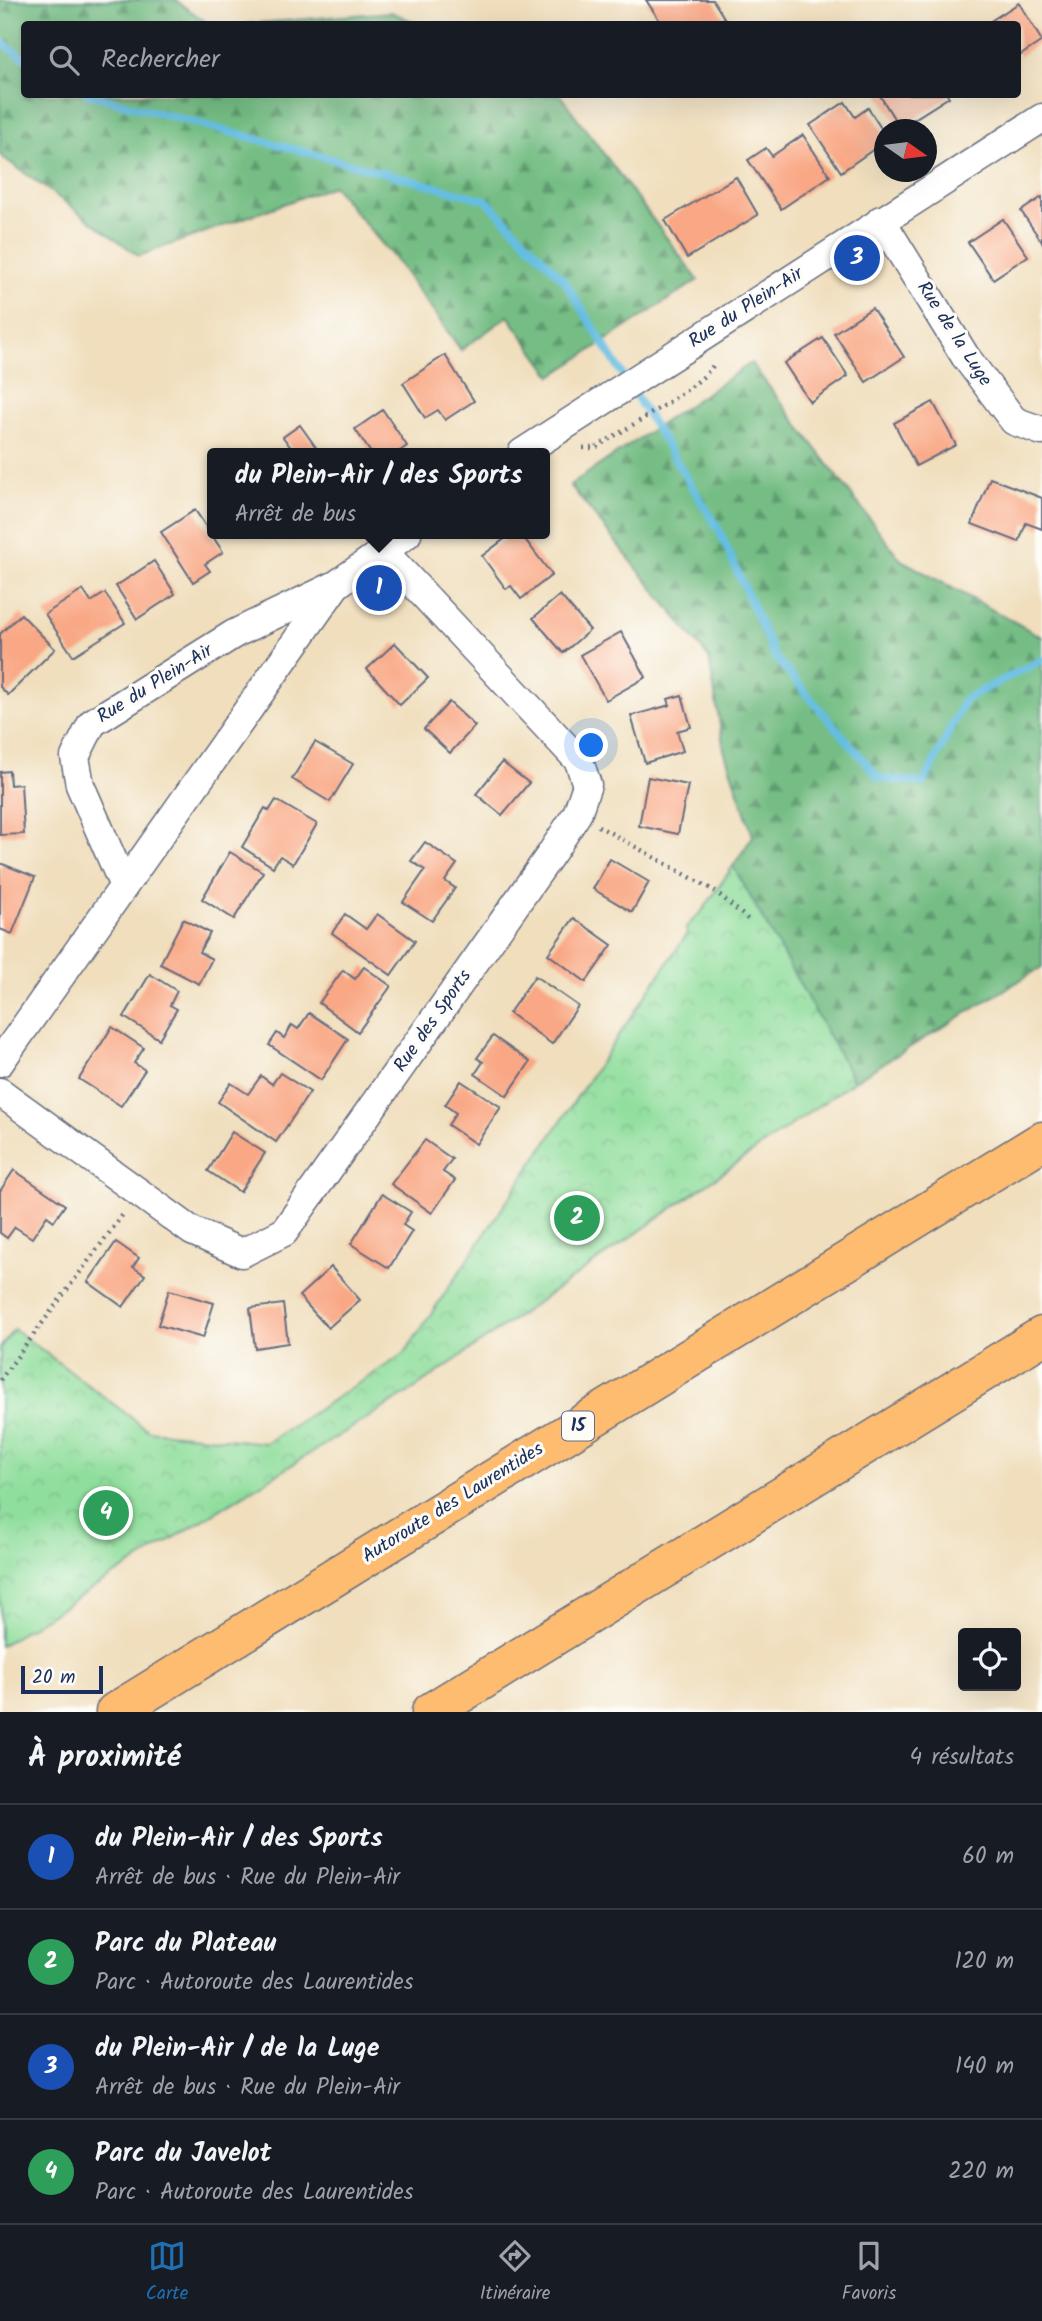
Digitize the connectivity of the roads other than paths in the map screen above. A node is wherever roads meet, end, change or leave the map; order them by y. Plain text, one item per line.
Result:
1 (1042, 118) edge
2 (881, 220) junction
3 (1042, 431) edge
4 (530, 448) edge
5 (400, 539) edge
6 (383, 551) junction
7 (336, 585) junction
8 (123, 884) junction
9 (0, 1062) edge
10 (0, 1092) edge
11 (1042, 1141) edge
12 (1042, 1336) edge
13 (115, 1712) edge
14 (431, 1712) edge

1 - 2 street, Rue du Plein-Air
2 - 3 street, Rue de la Luge
2 - 4 street, Rue du Plein-Air
5 - 6 street, Rue du Plein-Air
6 - 7 street, Rue du Plein-Air
6 - 10 street, Rue des Sports
7 - 8 street, Rue du Plein-Air
7 - 8 street, Rue du Plein-Air
8 - 9 street, Rue du Plein-Air
11 - 13 highway, Autoroute des Laurentides / 15
12 - 14 highway

